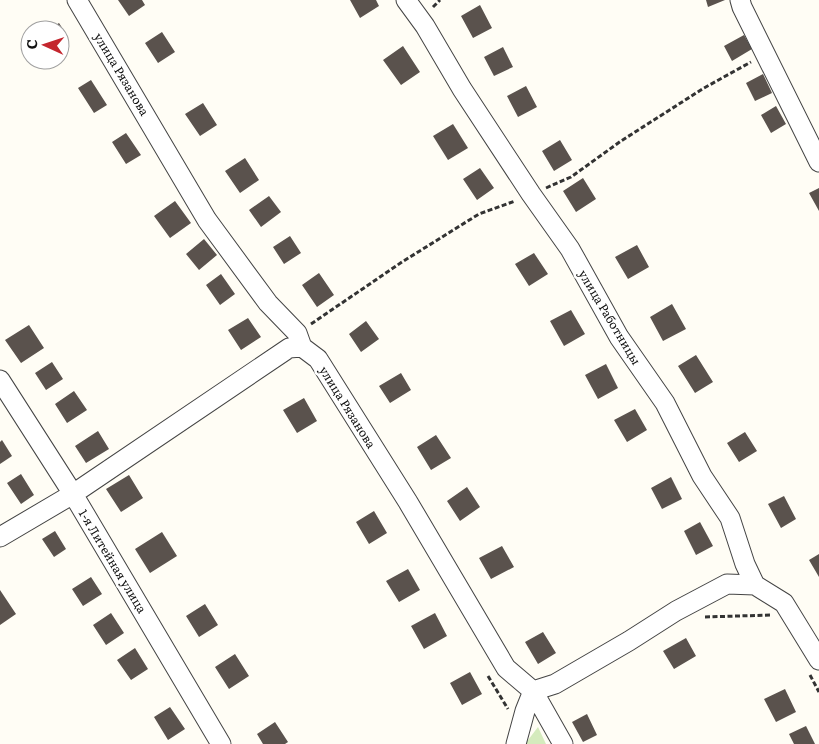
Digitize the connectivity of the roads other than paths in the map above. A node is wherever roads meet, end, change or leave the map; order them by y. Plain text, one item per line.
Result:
1 (77, 0) edge
2 (406, 0) edge
3 (740, 0) edge
4 (819, 162) edge
5 (302, 348) junction
6 (0, 380) edge
7 (73, 494) junction
8 (0, 537) edge
9 (755, 585) junction
10 (814, 667) edge
11 (533, 691) junction
12 (221, 744) edge
13 (516, 744) edge
14 (563, 744) edge

1 - 5 street, улица Рязанова
2 - 9 street, улица Работницы
3 - 4 street
5 - 7 street
5 - 11 street, улица Рязанова
6 - 7 street, 1-я Литейная улица
7 - 8 street
7 - 12 street, 1-я Литейная улица
9 - 10 street
9 - 11 street
11 - 13 street
11 - 14 street, улица Рязанова

